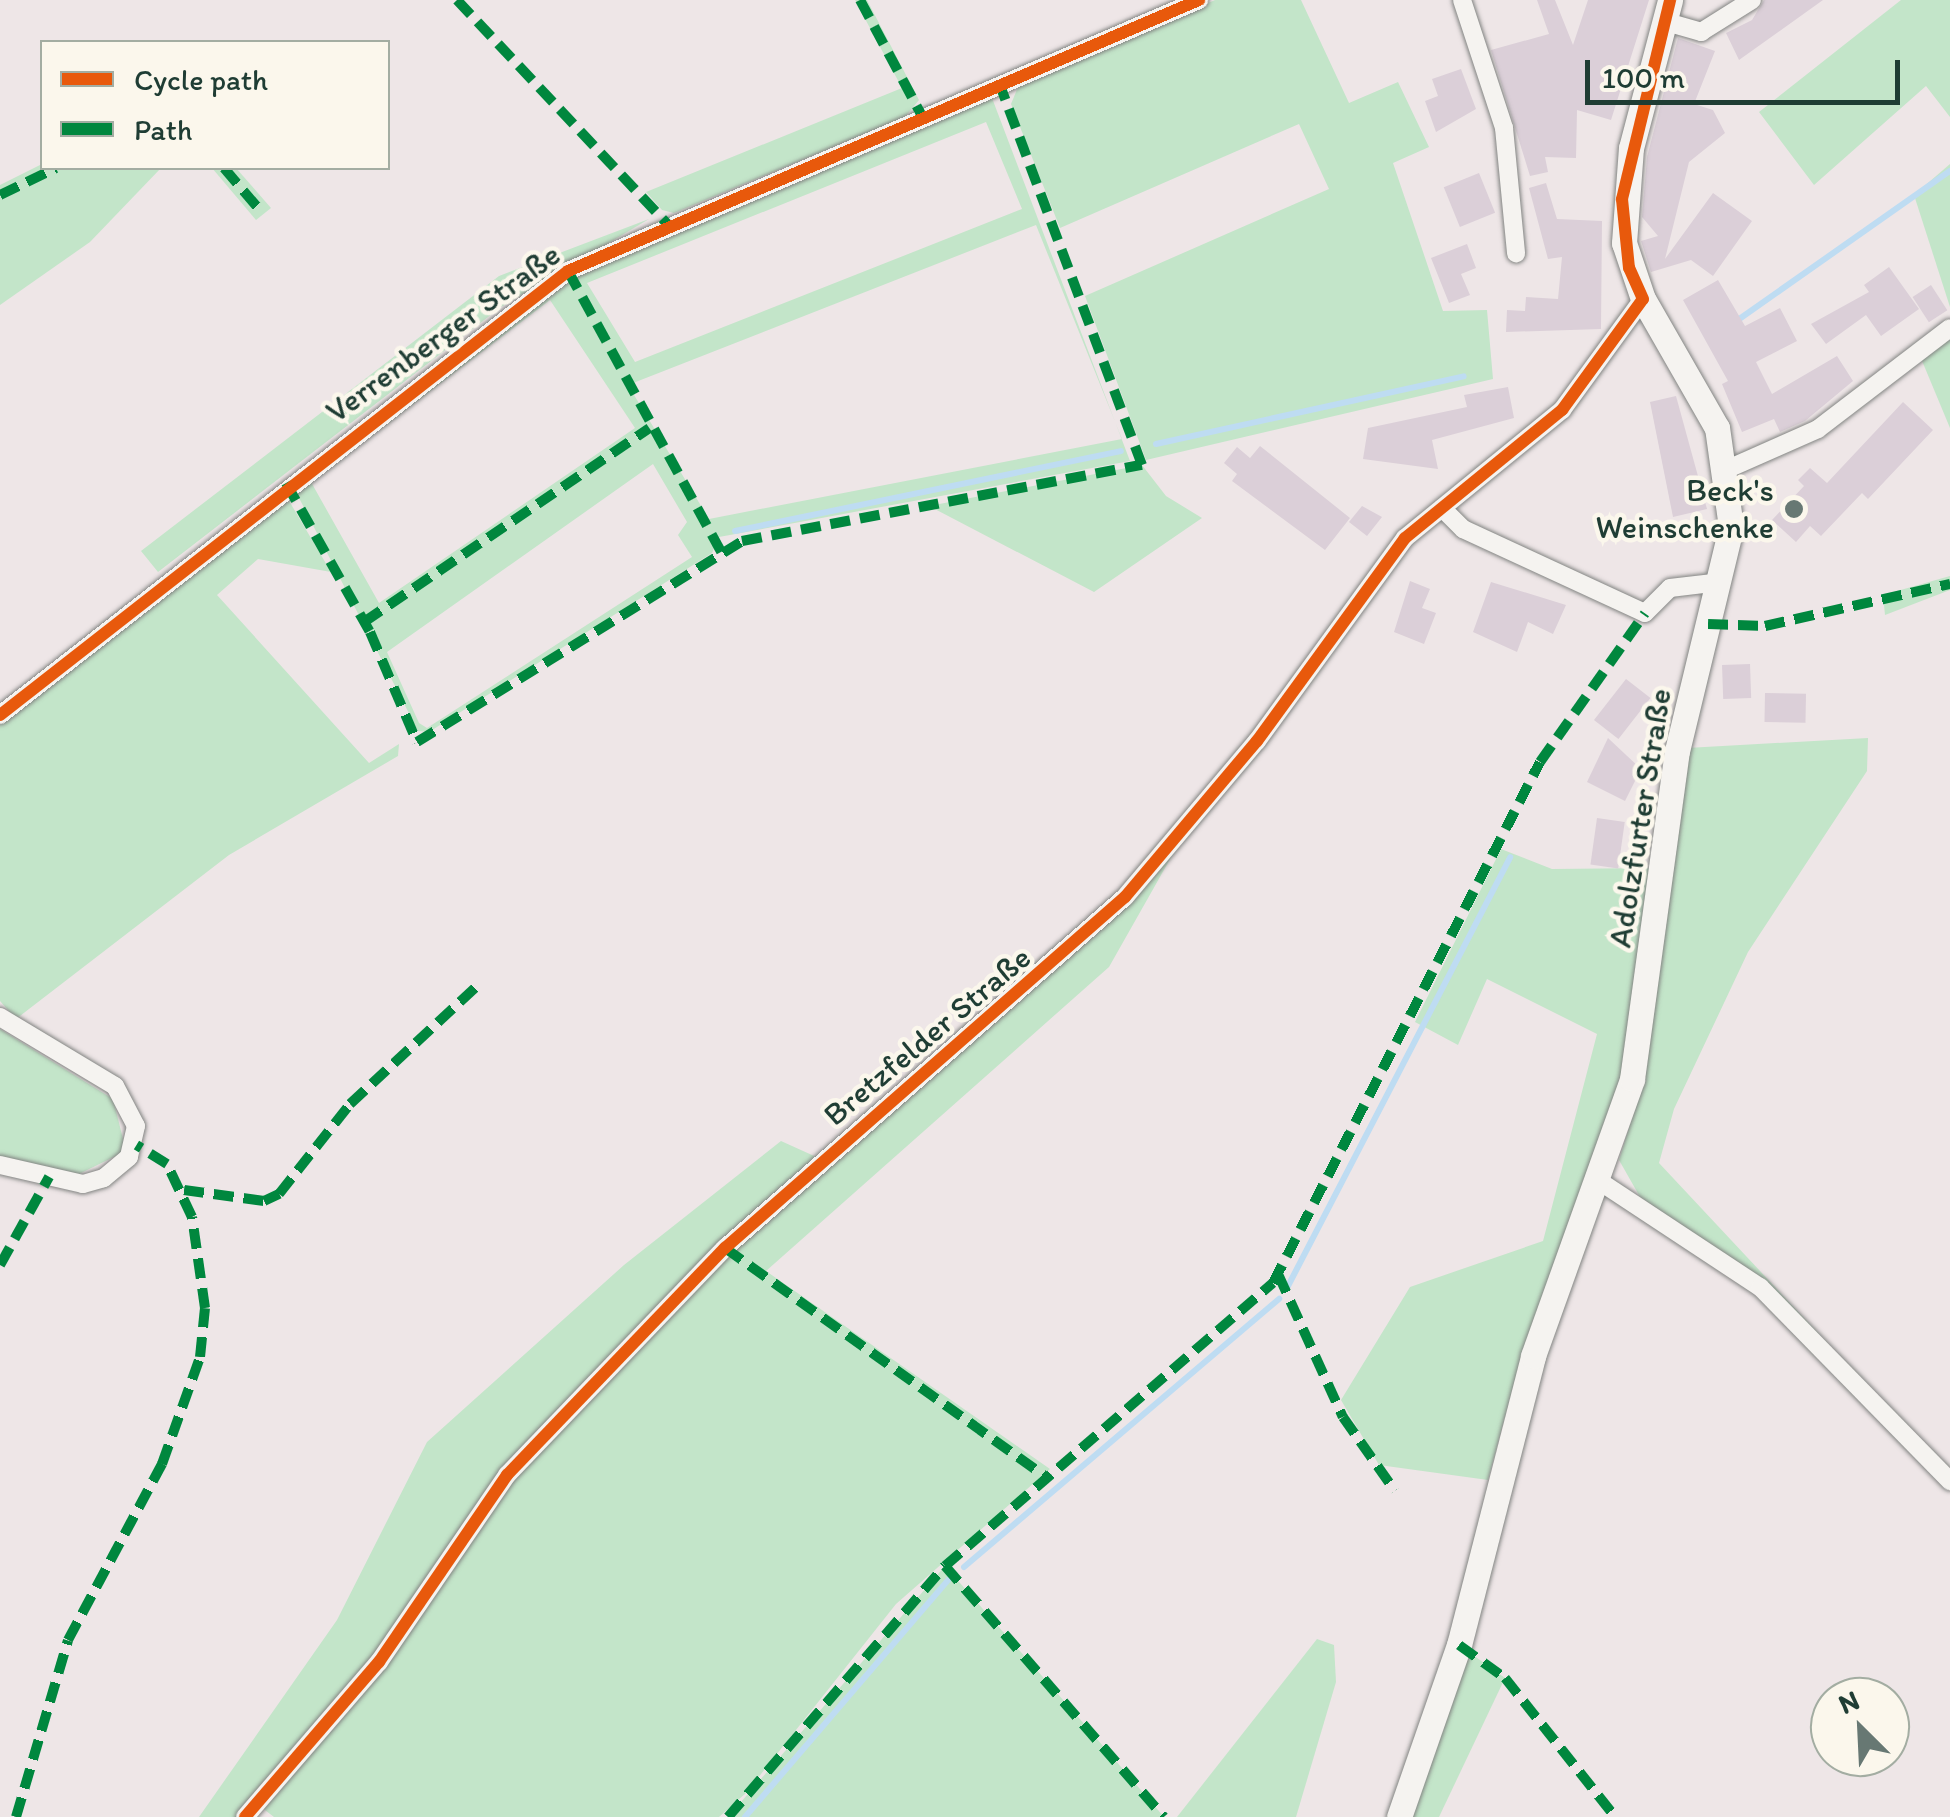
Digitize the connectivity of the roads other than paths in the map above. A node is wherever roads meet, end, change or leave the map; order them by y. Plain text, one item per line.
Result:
1 (1198, 0) edge
2 (1462, 0) edge
3 (1752, 0) edge
4 (1666, 10) edge
5 (1516, 253) dead end
6 (1643, 298) junction
7 (1950, 328) edge
8 (1730, 468) junction
9 (1442, 508) junction
10 (1720, 582) junction
11 (0, 715) edge
12 (0, 1018) edge
13 (0, 1165) edge
14 (1599, 1181) junction
15 (1950, 1481) edge
16 (245, 1817) edge
17 (1399, 1817) edge

1 - 11 street, Verrenberger Straße
2 - 5 street
3 - 4 street
4 - 6 main road, Adolzfurter Straße
6 - 8 main road, Adolzfurter Straße
6 - 9 street, Bretzfelder Straße
7 - 8 street
8 - 10 main road, Adolzfurter Straße
9 - 10 street
9 - 16 street, Bretzfelder Straße
10 - 14 main road, Adolzfurter Straße
12 - 13 street
14 - 15 street
14 - 17 main road, Adolzfurter Straße

